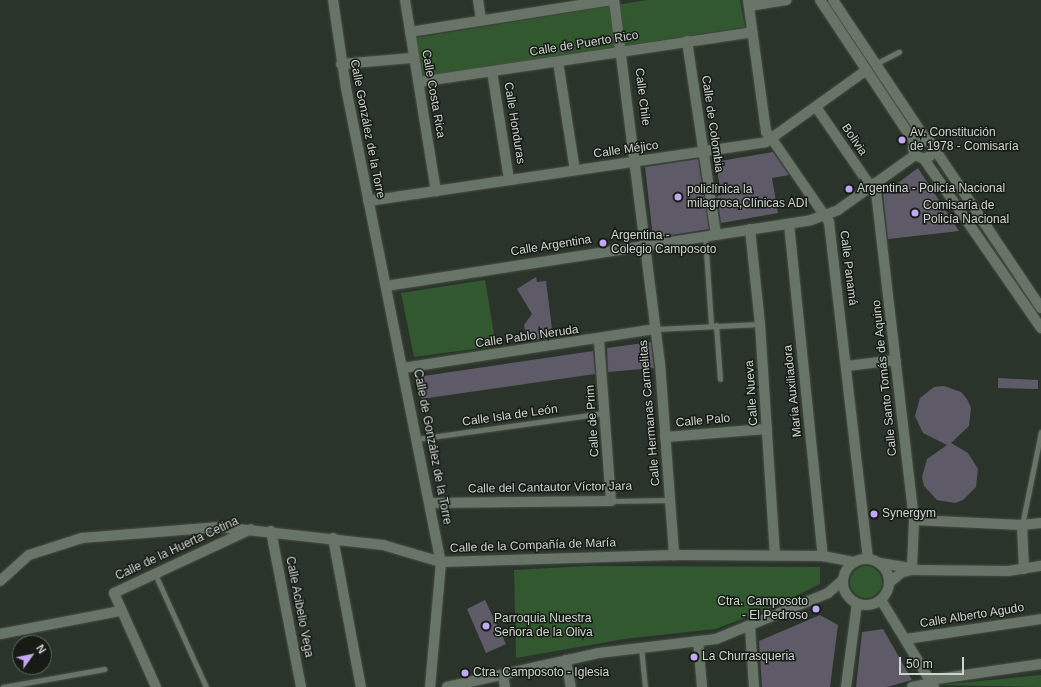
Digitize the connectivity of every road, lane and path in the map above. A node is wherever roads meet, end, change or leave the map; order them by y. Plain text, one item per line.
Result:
1 (333, 0) edge
2 (405, 0) edge
3 (478, 0) edge
4 (611, 0) edge
5 (614, 0) edge
6 (786, 0) edge
7 (820, 0) edge
8 (833, 0) edge
9 (749, 3) edge
10 (550, 4) edge
11 (481, 20) junction
12 (410, 32) junction
13 (752, 32) junction
14 (687, 41) junction
15 (623, 52) junction
16 (900, 52) dead end
17 (412, 58) junction
18 (558, 62) junction
19 (341, 64) junction
20 (874, 65) junction
21 (492, 71) junction
22 (865, 71) junction
23 (419, 82) junction
24 (816, 107) junction
25 (925, 138) junction
26 (772, 139) junction
27 (914, 142) junction
28 (933, 147) junction
29 (703, 154) junction
30 (919, 157) junction
31 (637, 161) junction
32 (575, 170) junction
33 (509, 179) junction
34 (873, 185) junction
35 (436, 192) junction
36 (368, 201) junction
37 (825, 216) junction
38 (789, 224) junction
39 (750, 229) junction
40 (716, 234) junction
41 (705, 235) junction
42 (643, 246) junction
43 (381, 262) joint
44 (386, 286) junction
45 (1041, 308) edge
46 (760, 324) junction
47 (714, 325) junction
48 (1041, 328) edge
49 (654, 329) junction
50 (599, 340) junction
51 (896, 360) junction
52 (847, 366) junction
53 (403, 368) junction
54 (720, 379) dead end
55 (606, 413) junction
56 (767, 429) junction
57 (1041, 432) edge
58 (665, 437) junction
59 (417, 439) junction
60 (670, 500) junction
61 (611, 501) junction
62 (430, 503) junction
63 (914, 520) junction
64 (1041, 522) edge
65 (1022, 525) junction
66 (215, 527) junction
67 (251, 529) junction
68 (271, 531) junction
69 (333, 538) junction
70 (220, 543) junction
71 (674, 555) junction
72 (775, 555) junction
73 (823, 556) junction
74 (868, 559) junction
75 (441, 562) junction
76 (854, 562) junction
77 (880, 563) junction
78 (1041, 566) edge
79 (1024, 569) junction
80 (912, 570) junction
81 (155, 574) junction
82 (843, 580) junction
83 (0, 581) edge
84 (889, 584) junction
85 (828, 593) junction
86 (846, 594) junction
87 (881, 600) junction
88 (857, 604) junction
89 (121, 611) junction
90 (1041, 619) edge
91 (750, 627) junction
92 (0, 634) edge
93 (906, 640) junction
94 (698, 641) junction
95 (641, 647) junction
96 (566, 660) junction
97 (1041, 664) edge
98 (104, 669) dead end
99 (503, 675) junction
100 (932, 683) edge
101 (3, 687) edge
102 (156, 687) edge
103 (206, 687) edge
104 (301, 687) edge
105 (361, 687) edge
106 (430, 687) edge
107 (447, 687) edge
108 (505, 687) edge
109 (571, 687) edge
110 (645, 687) edge
111 (702, 687) edge
112 (754, 687) edge
113 (846, 687) edge
114 (912, 687) edge

1 - 19 street, Calle González de la Torre
2 - 12 street, Calle Costa Rica
3 - 11 street
4 - 10 street
5 - 15 street, Calle Chile
6 - 9 street
7 - 22 street
8 - 20 street
9 - 13 street, Calle Panamá
10 - 11 street
11 - 12 street
12 - 17 street, Calle Costa Rica
13 - 14 street, Calle de Puerto Rico
13 - 26 street, Calle Panamá
14 - 15 street, Calle de Puerto Rico
14 - 29 street, Calle de Colombia
15 - 18 street, Calle de Puerto Rico
15 - 31 street, Calle Chile
16 - 20 lane
17 - 19 street
17 - 23 street, Calle Costa Rica
18 - 21 street, Calle de Puerto Rico
18 - 32 street
19 - 36 street, Calle González de la Torre
20 - 25 street
21 - 23 street, Calle de Puerto Rico
21 - 33 street, Calle Honduras
22 - 24 street, Calle Méjico
22 - 27 street
23 - 35 street, Calle Costa Rica
24 - 26 street, Calle Méjico
24 - 34 street, Bolivia
25 - 27 street
25 - 28 street
26 - 29 street, Calle Méjico
26 - 37 street, Calle Panamá
27 - 30 street
28 - 30 street, Calle Argentina
28 - 45 street
29 - 31 street, Calle Méjico
29 - 40 street, Calle de Colombia
30 - 34 street, Calle Argentina
30 - 48 street
31 - 32 street, Calle Méjico
31 - 42 street, Calle Chile
32 - 33 street, Calle Méjico
33 - 35 street, Calle Méjico
34 - 37 street, Calle Argentina
34 - 51 street, Calle Santo Tomás de Aquino
35 - 36 street, Calle Méjico
36 - 43 street, Calle González de la Torre
37 - 38 street, Calle Argentina
37 - 52 street, Calle Panamá
38 - 39 street, Calle Argentina
38 - 73 street, María Auxiliadora
39 - 40 street, Calle Argentina
39 - 46 street, Calle Nueva
40 - 41 street, Calle Argentina
41 - 42 street, Calle Argentina
41 - 47 lane
42 - 44 street, Calle Argentina
42 - 49 street, Calle Hermanas Carmelitas
43 - 44 street, Calle de González de la Torre
44 - 53 street, Calle de González de la Torre
46 - 47 lane
46 - 56 street, Calle Nueva
47 - 49 lane
47 - 54 lane
49 - 50 street, Calle Pablo Neruda
49 - 58 street, Calle Hermanas Carmelitas
50 - 53 street, Calle Pablo Neruda
50 - 55 street, Calle de Prim
51 - 52 street
51 - 63 street, Calle Santo Tomás de Aquino
52 - 74 street, Calle Panamá
53 - 59 street, Calle de González de la Torre
55 - 59 lane, Calle Isla de León
55 - 61 street, Calle de Prim
56 - 58 street, Calle Palo
56 - 72 street, Calle Nueva
57 - 65 lane
58 - 60 street, Calle Hermanas Carmelitas
59 - 62 street, Calle de González de la Torre
60 - 61 lane, Calle del Cantautor Víctor Jara
60 - 71 street, Calle Hermanas Carmelitas
61 - 62 street, Calle del Cantautor Víctor Jara
62 - 75 street, Calle de González de la Torre
63 - 65 street
63 - 80 street, Calle Santo Tomás de Aquino
64 - 65 street
65 - 79 street
66 - 67 street, Calle de la Compañía de María
66 - 70 street
66 - 83 street, Calle de la Compañía de María
67 - 68 street, Calle de la Compañía de María
67 - 70 street, Calle de la Huerta Cetina
68 - 69 street, Calle de la Compañía de María
68 - 104 street, Calle Acibelio Vega
69 - 75 street, Calle de la Compañía de María
69 - 105 street
70 - 81 street, Calle de la Huerta Cetina
71 - 72 street, Calle de la Compañía de María
71 - 75 street, Calle de la Compañía de María
72 - 73 street, Calle de la Compañía de María
73 - 76 street, Calle de la Compañía de María
74 - 76 street
74 - 77 street
75 - 106 street, Calle de González de la Torre
76 - 82 street
77 - 80 street
77 - 84 street
78 - 79 street
79 - 80 street
80 - 84 street
81 - 89 street, Calle de la Huerta Cetina
81 - 103 lane
82 - 85 street
82 - 86 street
84 - 87 street
85 - 86 street
85 - 91 street
86 - 88 street
87 - 88 street
87 - 93 street
88 - 113 street
89 - 92 street
89 - 102 street
90 - 93 street, Calle Alberto Agudo
91 - 94 street
91 - 112 street
93 - 100 street
94 - 95 street
94 - 111 street
95 - 96 street
95 - 110 lane
96 - 99 street
96 - 109 street
97 - 100 street
98 - 101 lane
99 - 107 street
99 - 108 street
100 - 114 street

